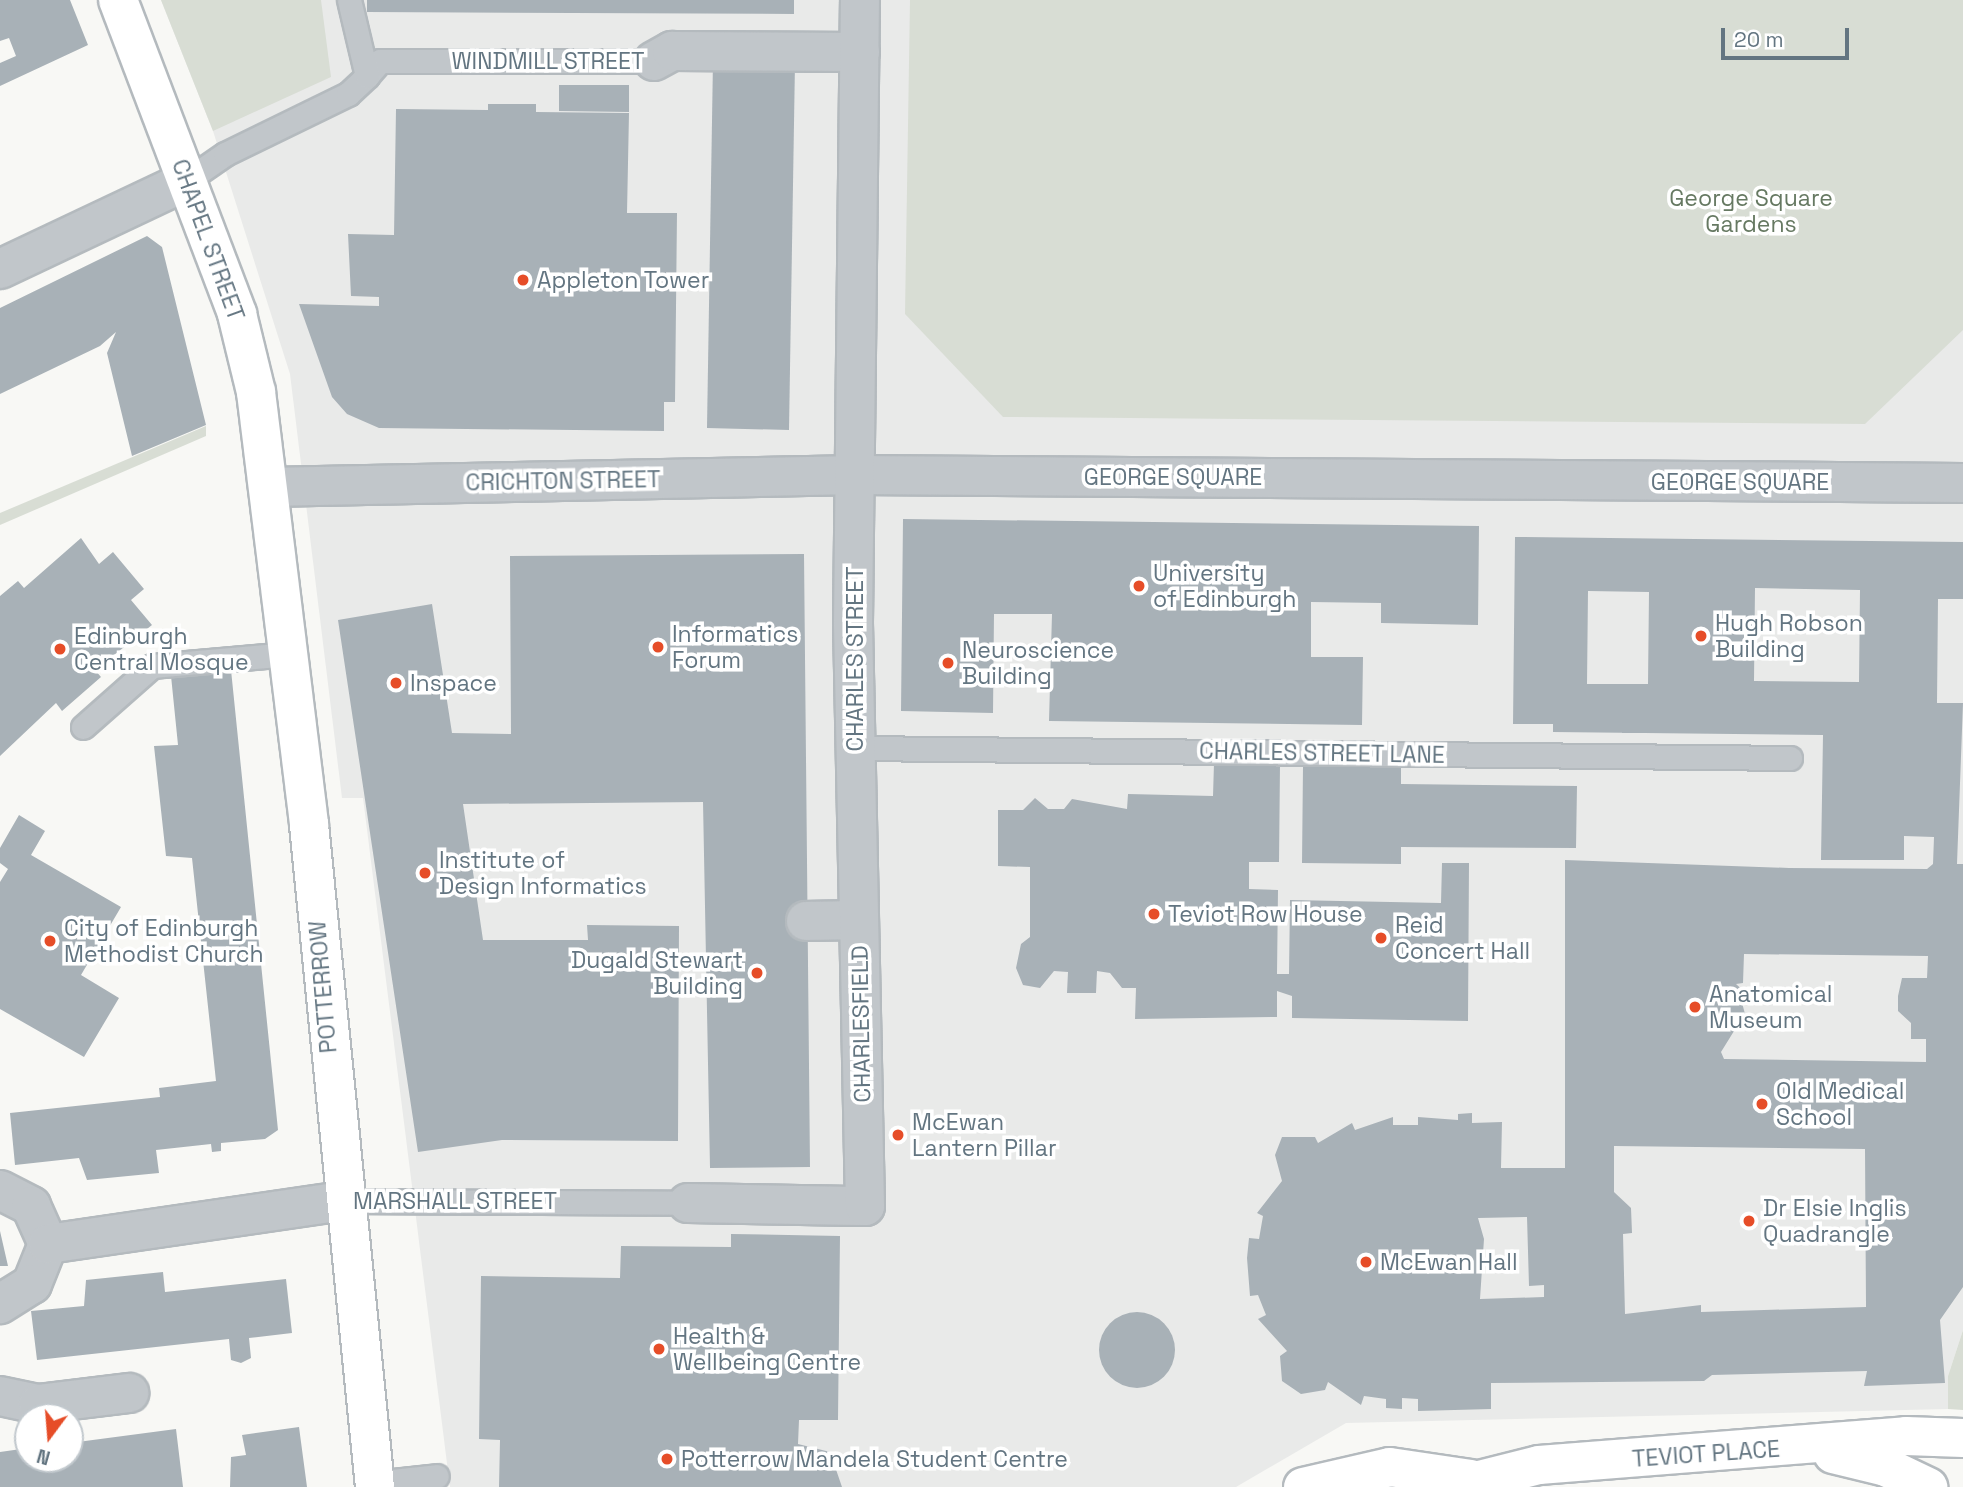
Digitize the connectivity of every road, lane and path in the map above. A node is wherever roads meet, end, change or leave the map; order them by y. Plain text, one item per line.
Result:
1 (118, 0) edge
2 (349, 0) edge
3 (860, 0) edge
4 (860, 52) junction
5 (653, 61) joint
6 (367, 76) junction
7 (186, 181) junction
8 (0, 269) edge
9 (857, 475) junction
10 (1963, 483) edge
11 (268, 487) junction
12 (288, 654) junction
13 (83, 727) dead end
14 (855, 748) junction
15 (1790, 758) dead end
16 (856, 843) joint
17 (858, 920) junction
18 (806, 921) dead end
19 (0, 1190) edge
20 (342, 1201) junction
21 (688, 1203) joint
22 (866, 1206) joint
23 (48, 1244) junction
24 (0, 1304) edge
25 (129, 1393) dead end
26 (0, 1396) edge
27 (1963, 1438) edge
28 (1804, 1448) junction
29 (437, 1476) dead end
30 (1462, 1483) edge
31 (374, 1485) edge
32 (1304, 1487) edge
33 (1928, 1487) edge

1 - 7 street, CHAPEL STREET
2 - 6 lane
3 - 4 street
4 - 5 street, WINDMILL STREET
4 - 9 street
5 - 6 lane, WINDMILL STREET
6 - 7 lane, WINDMILL STREET
7 - 8 street
7 - 11 street, CHAPEL STREET
9 - 10 street, GEORGE SQUARE
9 - 11 street, CRICHTON STREET
9 - 14 street, CHARLES STREET
11 - 12 street, POTTERROW
12 - 13 lane
12 - 20 street, POTTERROW
14 - 15 lane, CHARLES STREET LANE
14 - 16 street, CHARLES STREET
16 - 17 street, CHARLESFIELD
17 - 18 street
17 - 22 street, CHARLESFIELD
19 - 23 street
20 - 21 lane, MARSHALL STREET
20 - 23 street, MARSHALL STREET
20 - 31 street, POTTERROW
21 - 22 street, MARSHALL STREET
23 - 24 street
25 - 26 street
27 - 28 street, TEVIOT PLACE
28 - 30 street, TEVIOT PLACE
28 - 33 street
29 - 31 lane
30 - 32 street

